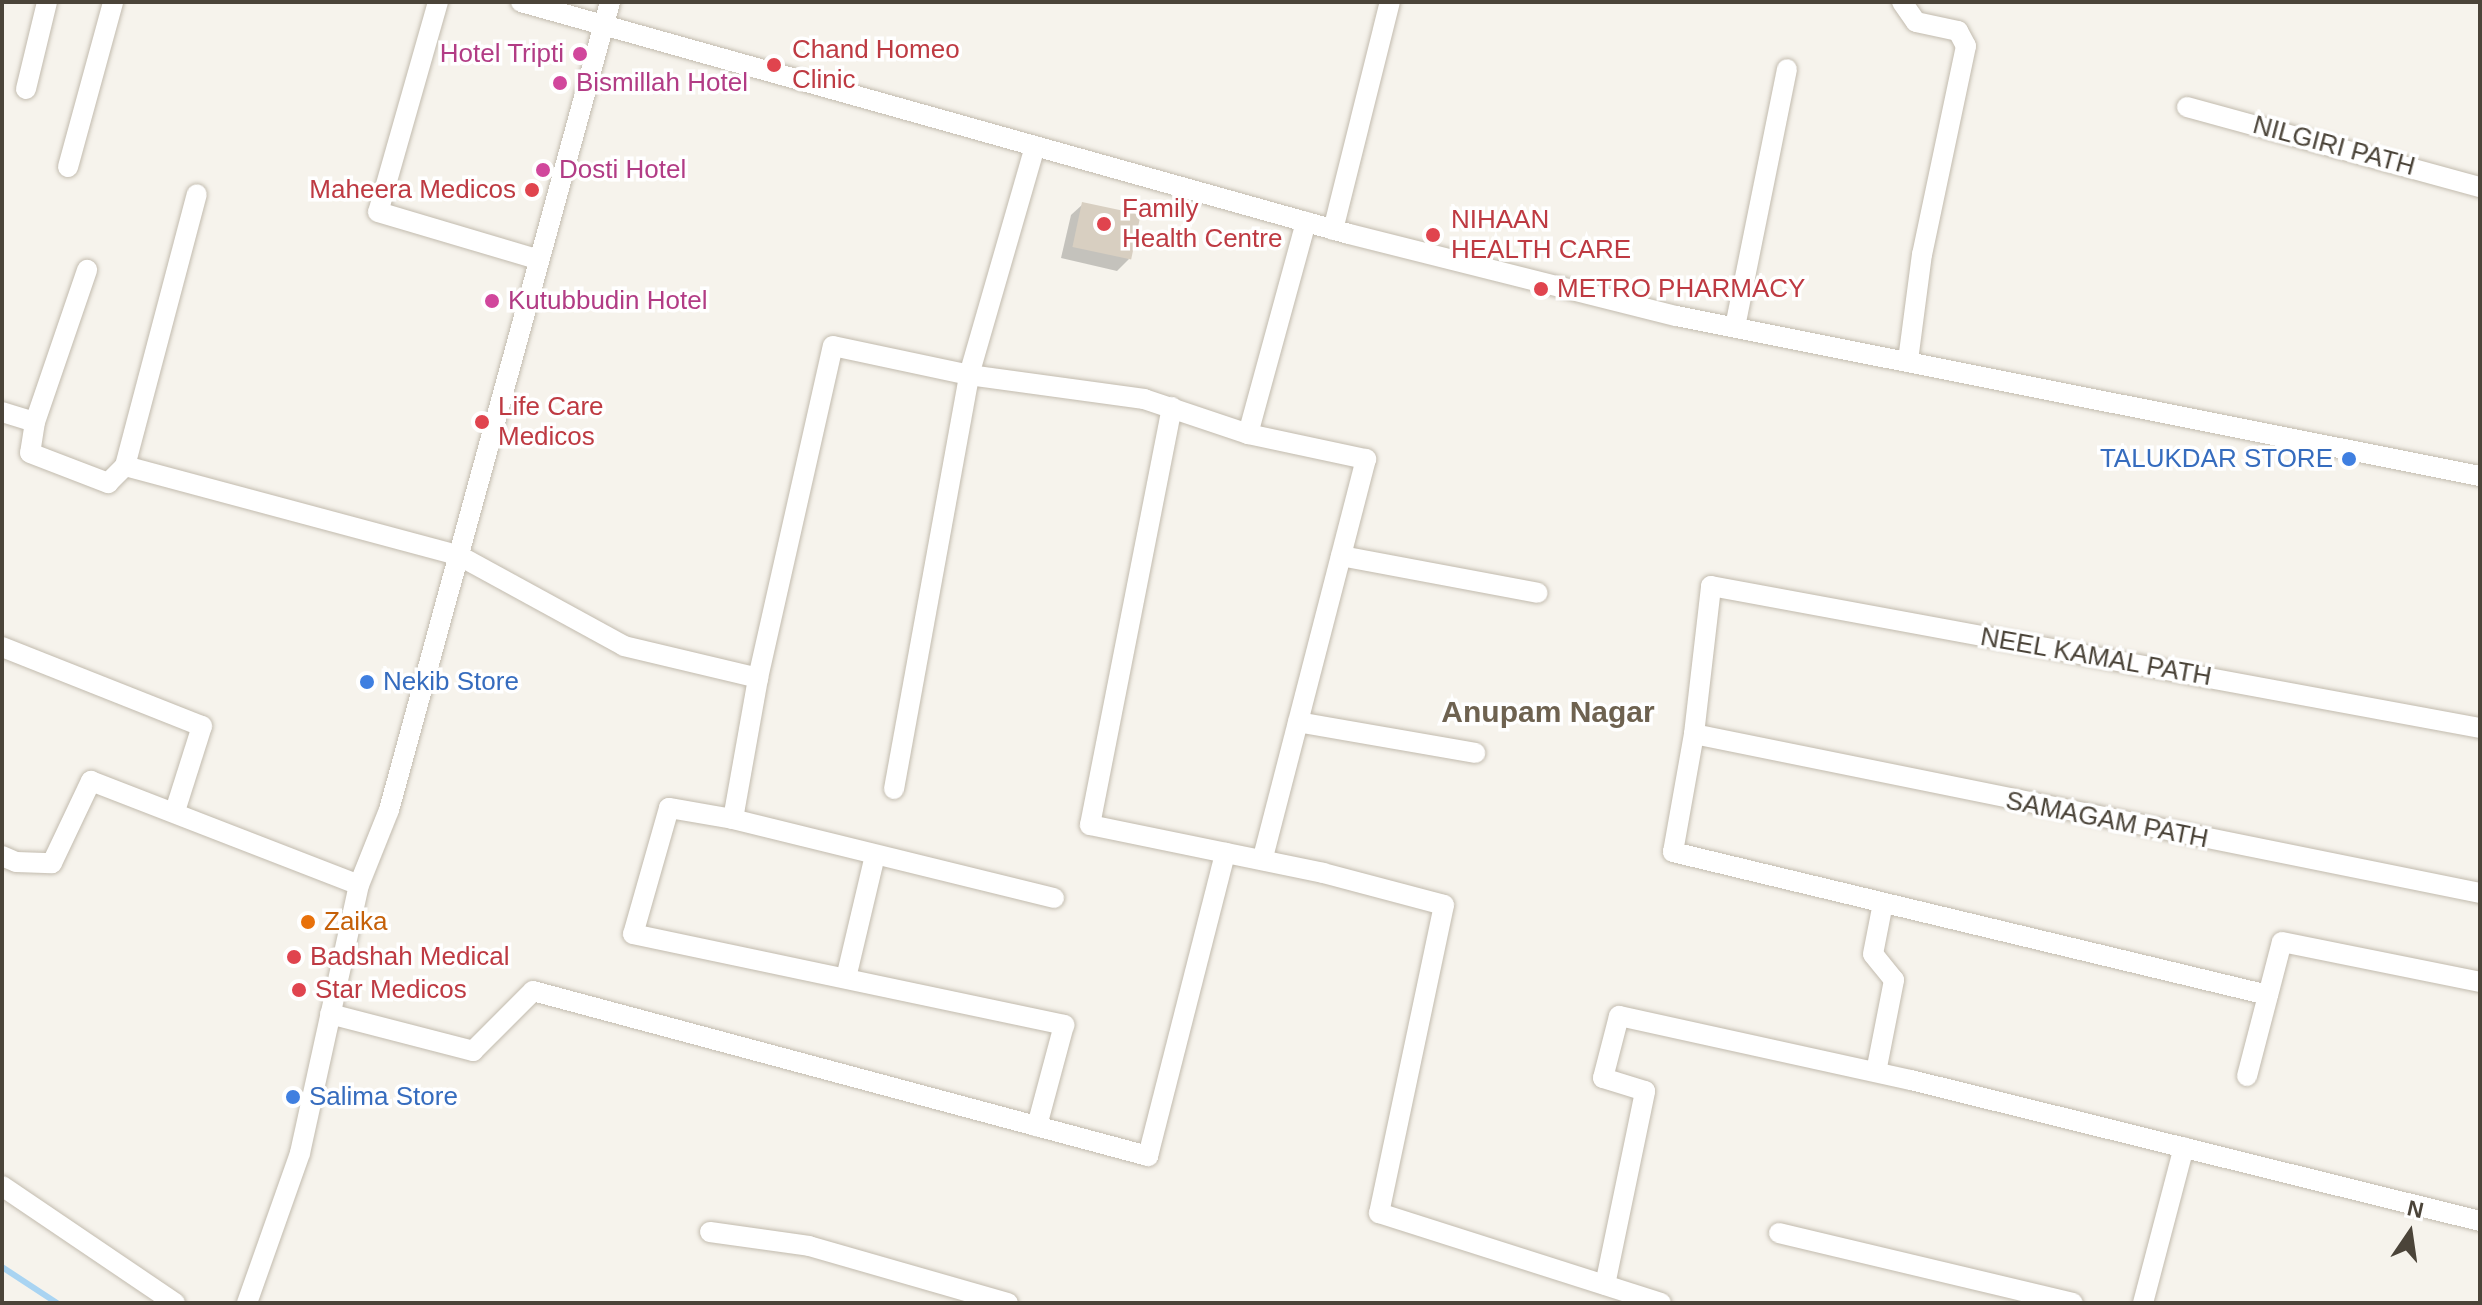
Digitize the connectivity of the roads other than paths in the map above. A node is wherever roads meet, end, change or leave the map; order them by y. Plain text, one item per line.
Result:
1 (47, 2) edge
2 (113, 2) edge
3 (438, 2) edge
4 (521, 2) edge
5 (610, 2) edge
6 (1390, 2) edge
7 (1902, 2) edge
8 (603, 25) junction
9 (1787, 69) dead end
10 (26, 89) dead end
11 (2187, 107) dead end
12 (1035, 146) junction
13 (68, 167) dead end
14 (2480, 187) edge
15 (197, 194) dead end
16 (1306, 222) junction
17 (1333, 230) junction
18 (537, 259) junction
19 (87, 270) dead end
20 (1735, 327) junction
21 (1908, 361) junction
22 (969, 375) junction
23 (1172, 407) junction
24 (2, 412) edge
25 (35, 422) junction
26 (1248, 434) junction
27 (125, 466) junction
28 (2480, 476) edge
29 (458, 555) junction
30 (1341, 556) junction
31 (1538, 593) dead end
32 (2, 647) edge
33 (758, 678) junction
34 (1298, 722) junction
35 (2480, 728) edge
36 (1694, 734) junction
37 (1475, 753) dead end
38 (894, 789) dead end
39 (175, 811) junction
40 (733, 819) junction
41 (1225, 853) junction
42 (875, 855) junction
43 (2, 856) edge
44 (1262, 860) junction
45 (359, 885) junction
46 (2480, 893) edge
47 (1054, 898) dead end
48 (1883, 903) junction
49 (846, 978) junction
50 (2480, 982) edge
51 (2268, 995) junction
52 (330, 1014) junction
53 (1876, 1072) junction
54 (2247, 1076) dead end
55 (1037, 1126) junction
56 (2184, 1147) junction
57 (2, 1186) edge
58 (2480, 1221) edge
59 (710, 1232) dead end
60 (1779, 1233) dead end
61 (1605, 1285) junction
62 (175, 1303) edge
63 (247, 1303) edge
64 (1008, 1303) edge
65 (1661, 1303) edge
66 (2073, 1303) edge
67 (2143, 1303) edge

1 - 10 street
2 - 13 street
3 - 18 street
4 - 8 street
5 - 8 street
6 - 17 street
7 - 21 street
8 - 12 street
8 - 18 street
9 - 20 street
11 - 14 street, NILGIRI PATH
12 - 16 street
12 - 22 street
15 - 27 street
16 - 17 street
16 - 26 street
17 - 20 street
18 - 29 street
19 - 25 street
20 - 21 street
21 - 28 street
22 - 23 street
22 - 33 street
22 - 38 street
23 - 26 street
23 - 41 street
24 - 25 street
25 - 27 street
26 - 30 street
27 - 29 street
29 - 33 street
29 - 45 street
30 - 31 street
30 - 34 street
32 - 39 street
33 - 40 street
34 - 37 street
34 - 44 street
35 - 36 street, NEEL KAMAL PATH
36 - 46 street, SAMAGAM PATH
36 - 48 street
39 - 43 street
39 - 45 street
40 - 42 street
40 - 49 street
41 - 44 street
41 - 55 street
42 - 47 street
42 - 49 street
44 - 61 street
45 - 52 street
48 - 51 street
48 - 53 street
49 - 55 street
50 - 51 street
51 - 54 street
52 - 55 street
52 - 63 street
53 - 56 street
53 - 61 street
56 - 58 street
56 - 67 street
57 - 62 street
59 - 64 street
60 - 66 street
61 - 65 street

